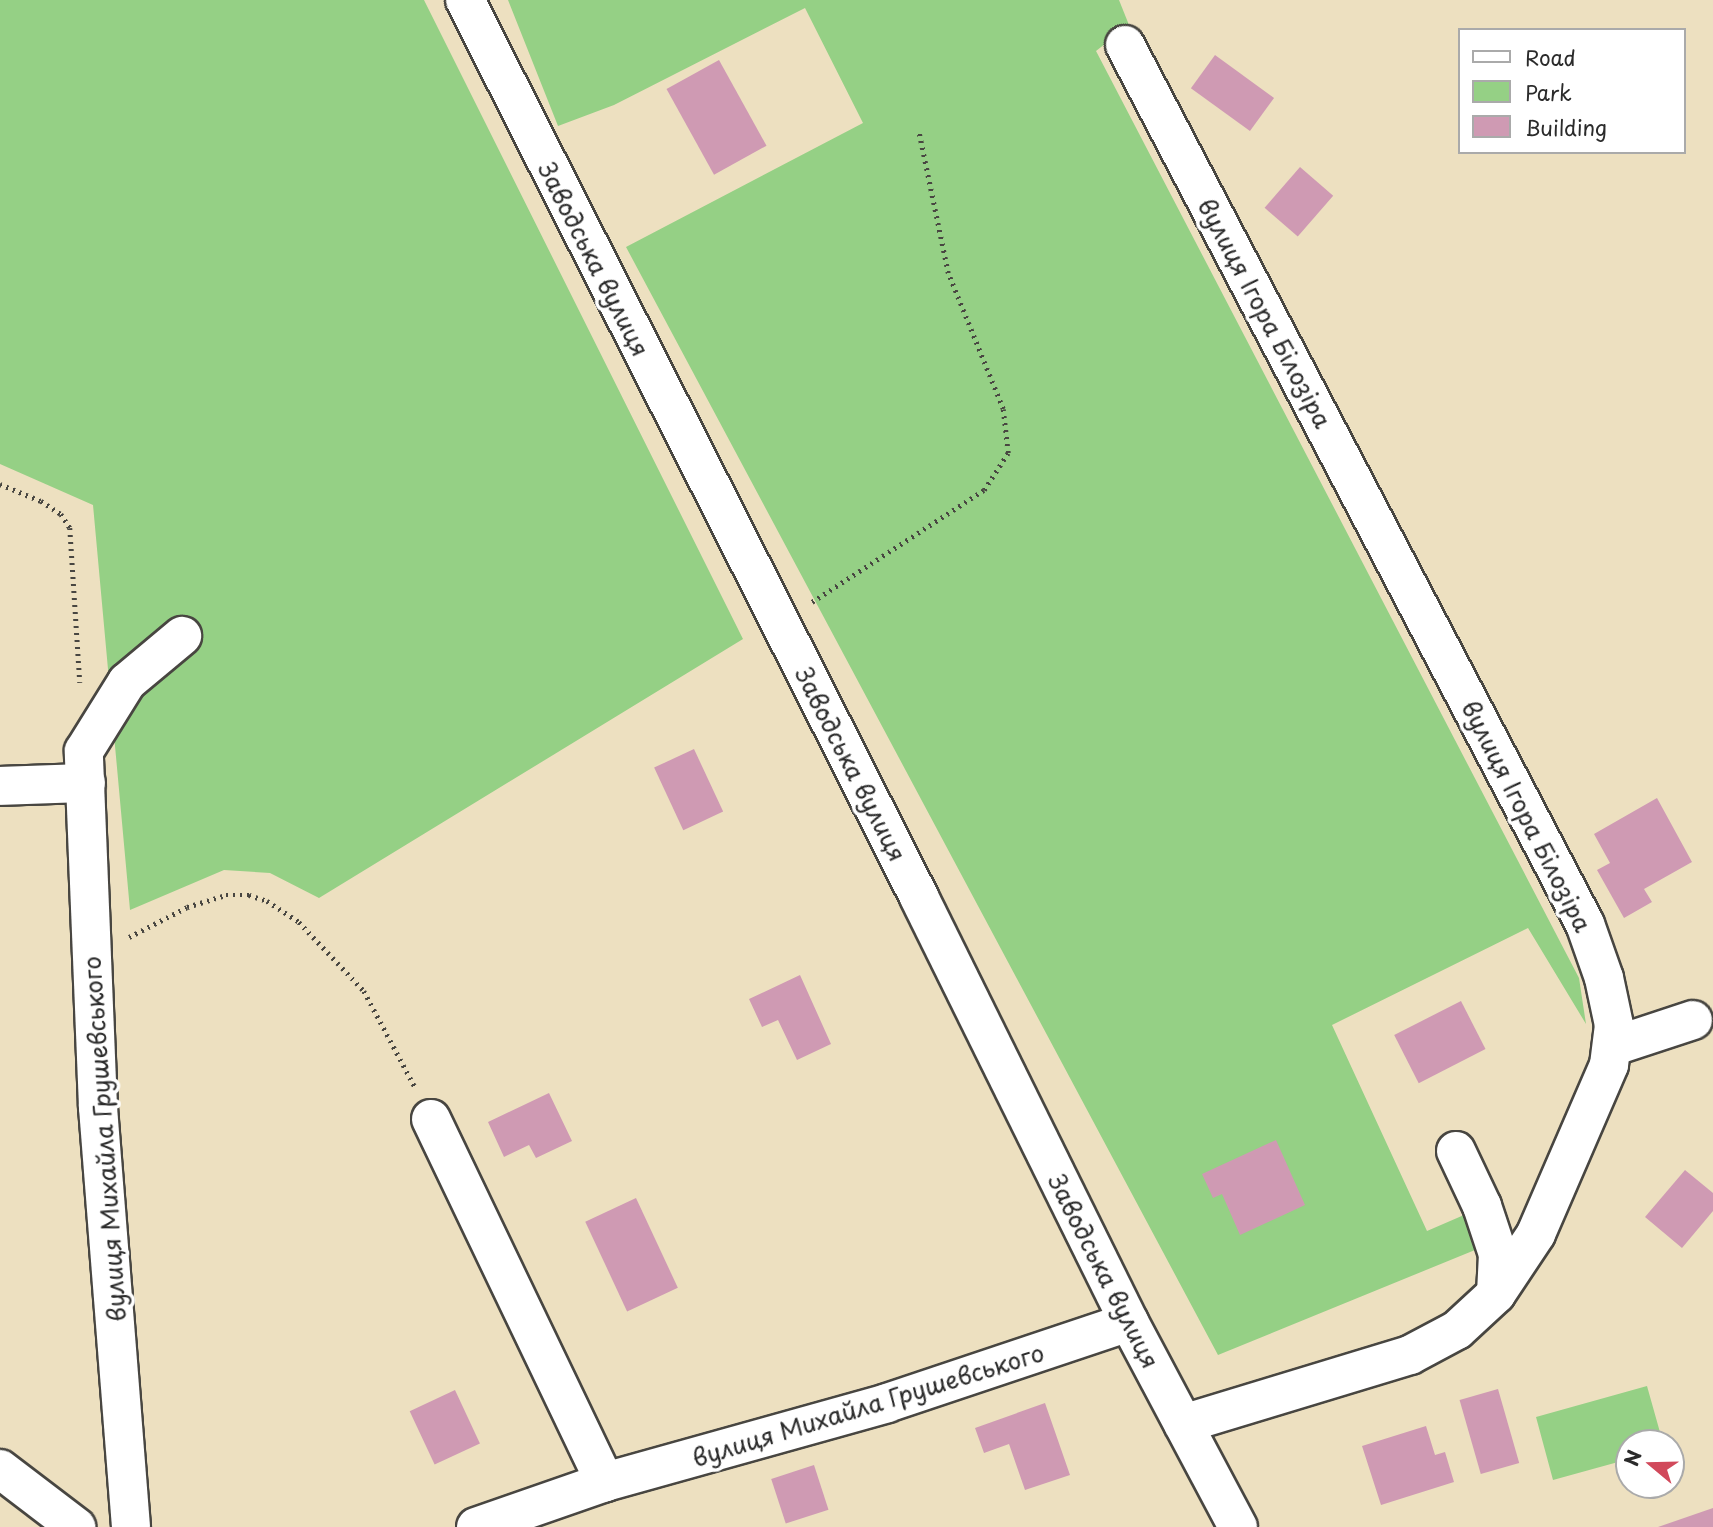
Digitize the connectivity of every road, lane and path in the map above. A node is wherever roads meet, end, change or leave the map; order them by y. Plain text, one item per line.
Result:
1 (465, 0) edge
2 (1125, 45) dead end
3 (919, 133) dead end
4 (0, 484) edge
5 (779, 624) junction
6 (181, 636) dead end
7 (81, 695) dead end
8 (85, 767) junction
9 (0, 786) edge
10 (92, 952) junction
11 (1693, 1020) dead end
12 (1614, 1046) junction
13 (431, 1119) joint
14 (1455, 1151) dead end
15 (1496, 1294) junction
16 (1129, 1322) junction
17 (1182, 1424) junction
18 (0, 1469) edge
19 (605, 1482) junction
20 (76, 1527) edge
21 (131, 1527) edge
22 (476, 1527) edge
23 (1238, 1527) edge

1 - 5 street, Заводська вулиця
2 - 12 street, вулиця Ігора Білозіра
3 - 5 path
4 - 7 path
5 - 16 street, Заводська вулиця
6 - 8 street
8 - 9 street
8 - 10 street, вулиця Михайла Грушевського
10 - 13 path
10 - 21 street, вулиця Михайла Грушевського
11 - 12 street
12 - 15 street
13 - 19 street
14 - 15 street
15 - 17 street
16 - 17 street, Заводська вулиця
16 - 19 street, вулиця Михайла Грушевського
17 - 23 street, Заводська вулиця
18 - 20 street
19 - 22 street, вулиця Михайла Грушевського

